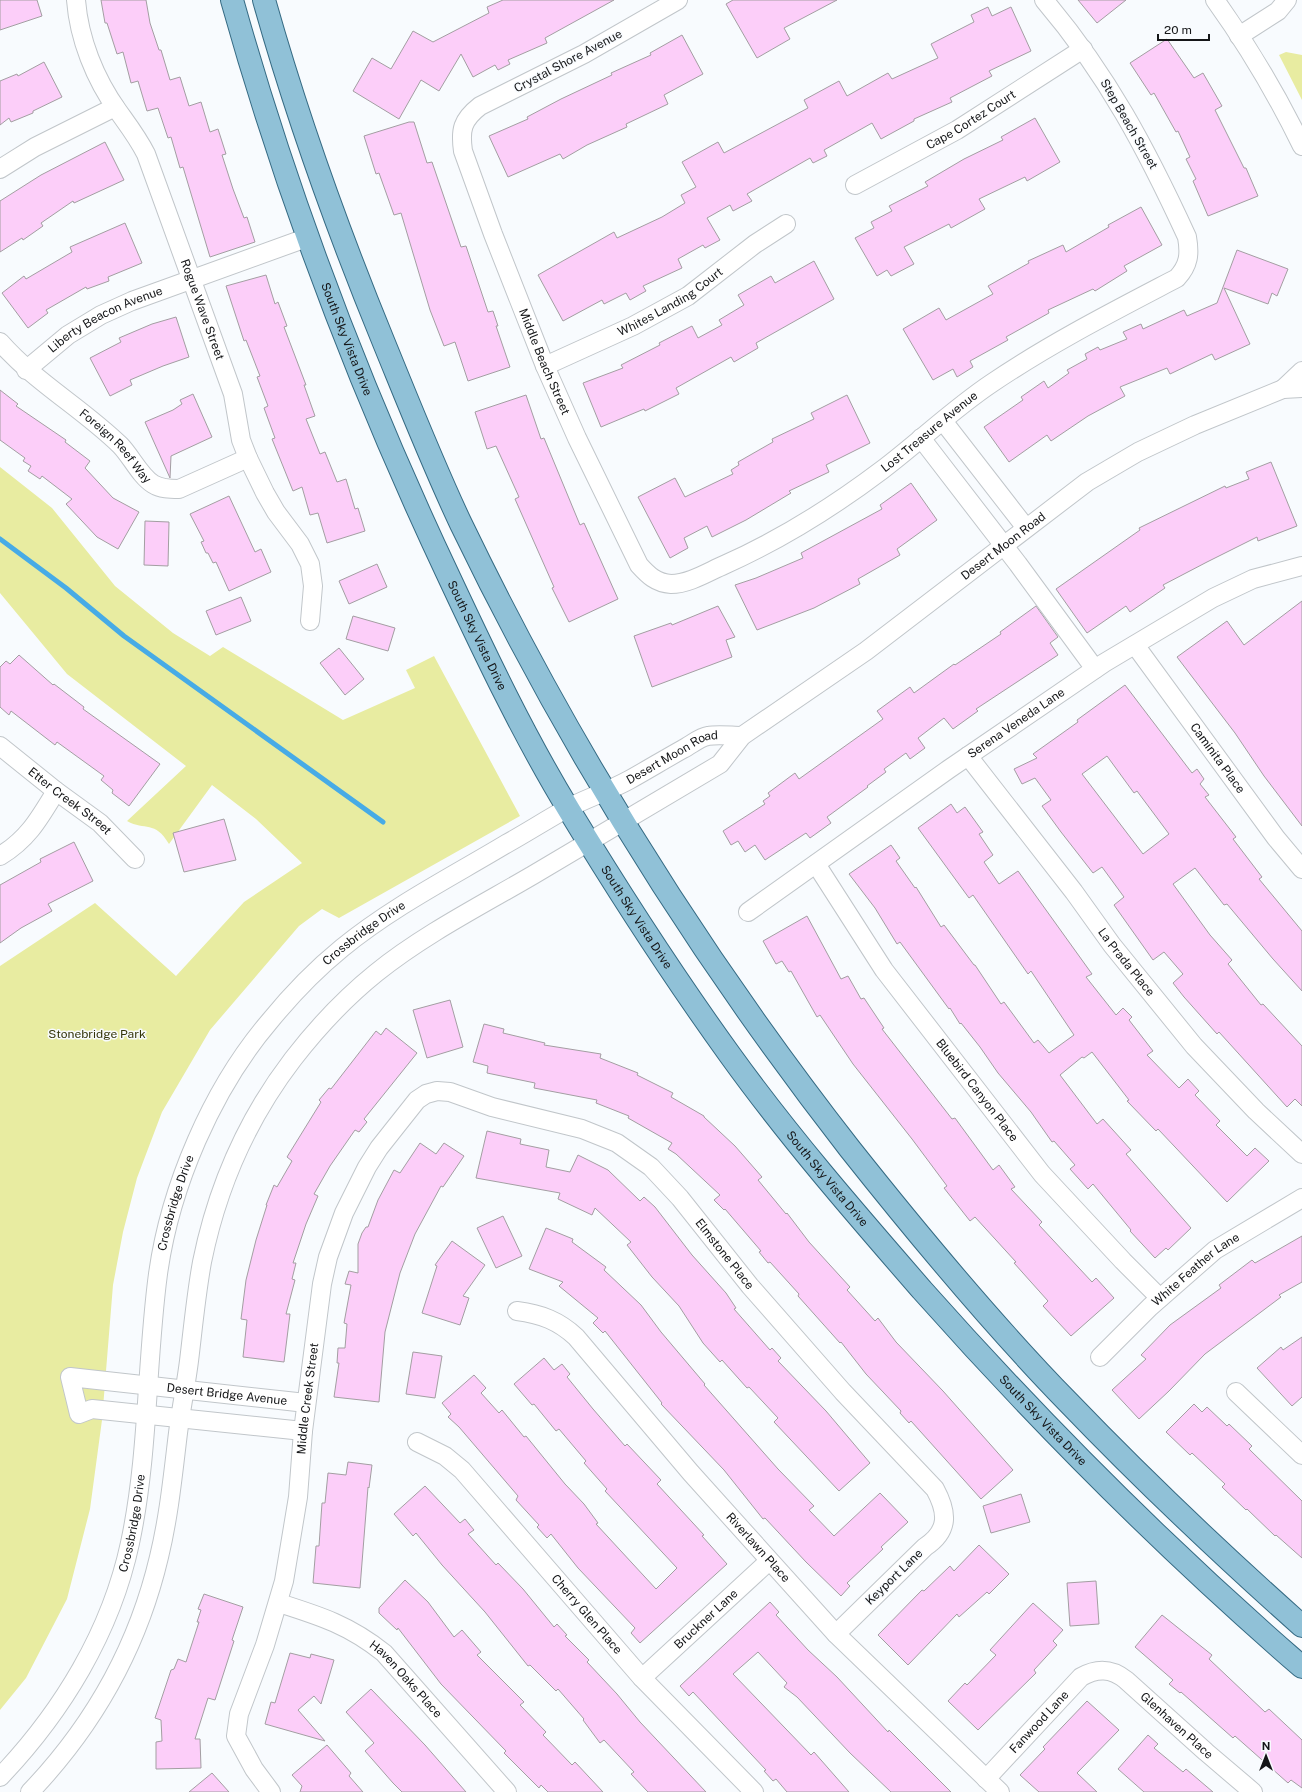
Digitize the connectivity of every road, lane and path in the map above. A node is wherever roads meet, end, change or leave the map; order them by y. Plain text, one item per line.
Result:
1 (76, 0) edge
2 (232, 0) edge
3 (264, 0) edge
4 (678, 0) edge
5 (1044, 0) edge
6 (1215, 0) edge
7 (1287, 0) edge
8 (1239, 36) junction
9 (1083, 49) junction
10 (115, 107) junction
11 (463, 125) joint
12 (1302, 146) edge
13 (0, 169) edge
14 (855, 184) dead end
15 (786, 224) dead end
16 (309, 237) junction
17 (1188, 260) joint
18 (190, 280) junction
19 (0, 342) edge
20 (545, 366) junction
21 (26, 370) junction
22 (1302, 371) edge
23 (1302, 388) edge
24 (1283, 389) junction
25 (943, 421) junction
26 (921, 438) junction
27 (248, 458) junction
28 (978, 466) junction
29 (956, 483) junction
30 (1026, 528) junction
31 (1004, 545) junction
32 (1302, 566) edge
33 (659, 582) joint
34 (310, 621) dead end
35 (1135, 645) junction
36 (1094, 669) junction
37 (742, 736) junction
38 (0, 746) edge
39 (968, 756) junction
40 (56, 791) junction
41 (605, 793) junction
42 (568, 808) junction
43 (622, 821) junction
44 (589, 841) junction
45 (0, 856) edge
46 (135, 859) dead end
47 (816, 864) junction
48 (1302, 869) edge
49 (748, 912) dead end
50 (436, 1091) joint
51 (1302, 1154) edge
52 (1302, 1198) edge
53 (1160, 1298) junction
54 (518, 1311) dead end
55 (1100, 1356) dead end
56 (148, 1385) junction
57 (185, 1389) junction
58 (1236, 1392) dead end
59 (306, 1403) junction
60 (146, 1414) junction
61 (180, 1418) junction
62 (303, 1431) junction
63 (417, 1442) dead end
64 (1300, 1450) edge
65 (945, 1517) joint
66 (769, 1561) junction
67 (279, 1603) junction
68 (1302, 1626) edge
69 (836, 1634) junction
70 (1302, 1667) edge
71 (1096, 1670) joint
72 (642, 1678) junction
73 (0, 1777) edge
74 (986, 1779) junction
75 (30, 1792) edge
76 (271, 1792) edge
77 (507, 1792) edge
78 (754, 1792) edge
79 (1000, 1792) edge
80 (1254, 1792) edge

1 - 10 street, Rogue Wave Street
2 - 16 main road, South Sky Vista Drive
3 - 41 main road
4 - 11 street, Crystal Shore Avenue
5 - 9 street, Step Beach Street
6 - 8 street
7 - 8 street
8 - 12 street
9 - 14 street, Cape Cortez Court
9 - 17 street, Step Beach Street
10 - 13 street
10 - 18 street, Rogue Wave Street
11 - 20 street, Middle Beach Street
15 - 20 street, Whites Landing Court
16 - 18 street, Liberty Beacon Avenue
16 - 42 main road, South Sky Vista Drive
17 - 25 street, Lost Treasure Avenue
18 - 21 street, Liberty Beacon Avenue
18 - 27 street, Rogue Wave Street
19 - 21 street, Foreign Reef Way
20 - 33 street, Middle Beach Street
21 - 27 street, Foreign Reef Way
22 - 24 street, Desert Moon Road
23 - 24 street, Desert Moon Road
24 - 30 street, Desert Moon Road
25 - 26 street, Lost Treasure Avenue
25 - 28 street
26 - 29 street
26 - 33 street, Lost Treasure Avenue
27 - 34 street, Rogue Wave Street
28 - 29 street
28 - 30 street
29 - 31 street
30 - 31 street, Desert Moon Road
31 - 36 street
31 - 37 street, Desert Moon Road
32 - 35 street, Serena Veneda Lane
35 - 36 street, Serena Veneda Lane
35 - 48 street, Caminita Place
36 - 39 street, Serena Veneda Lane
37 - 41 street, Desert Moon Road
37 - 43 street, Desert Moon Road
38 - 40 street, Etter Creek Street
39 - 47 street, Serena Veneda Lane
39 - 51 street, La Prada Place
40 - 45 street
40 - 46 street, Etter Creek Street
41 - 42 street, Crossbridge Drive
41 - 43 main road
42 - 44 main road, South Sky Vista Drive
42 - 56 street, Crossbridge Drive
43 - 44 street
43 - 68 main road
44 - 57 street
44 - 70 main road, South Sky Vista Drive
47 - 49 street, Serena Veneda Lane
47 - 53 street, Bluebird Canyon Place
50 - 59 street, Middle Creek Street
50 - 65 street, Elmstone Place
52 - 53 street, White Feather Lane
53 - 55 street, White Feather Lane
54 - 66 street, Riverlawn Place
56 - 57 street, Desert Bridge Avenue
56 - 60 street, Crossbridge Drive
56 - 60 street, Desert Bridge Avenue
57 - 59 street, Desert Bridge Avenue
57 - 61 street
58 - 64 street
59 - 62 street, Middle Creek Street
60 - 61 street
60 - 73 street, Crossbridge Drive
61 - 62 street
61 - 75 street
62 - 67 street, Middle Creek Street
63 - 72 street, Cherry Glen Place
65 - 69 street, Keyport Lane
66 - 69 street, Riverlawn Place
66 - 72 street, Bruckner Lane
67 - 76 street, Middle Creek Street
67 - 77 street, Haven Oaks Place
69 - 74 street, Riverlawn Place
71 - 74 street, Fanwood Lane
71 - 80 street, Glenhaven Place
72 - 78 street, Cherry Glen Place
74 - 79 street, Riverlawn Place

